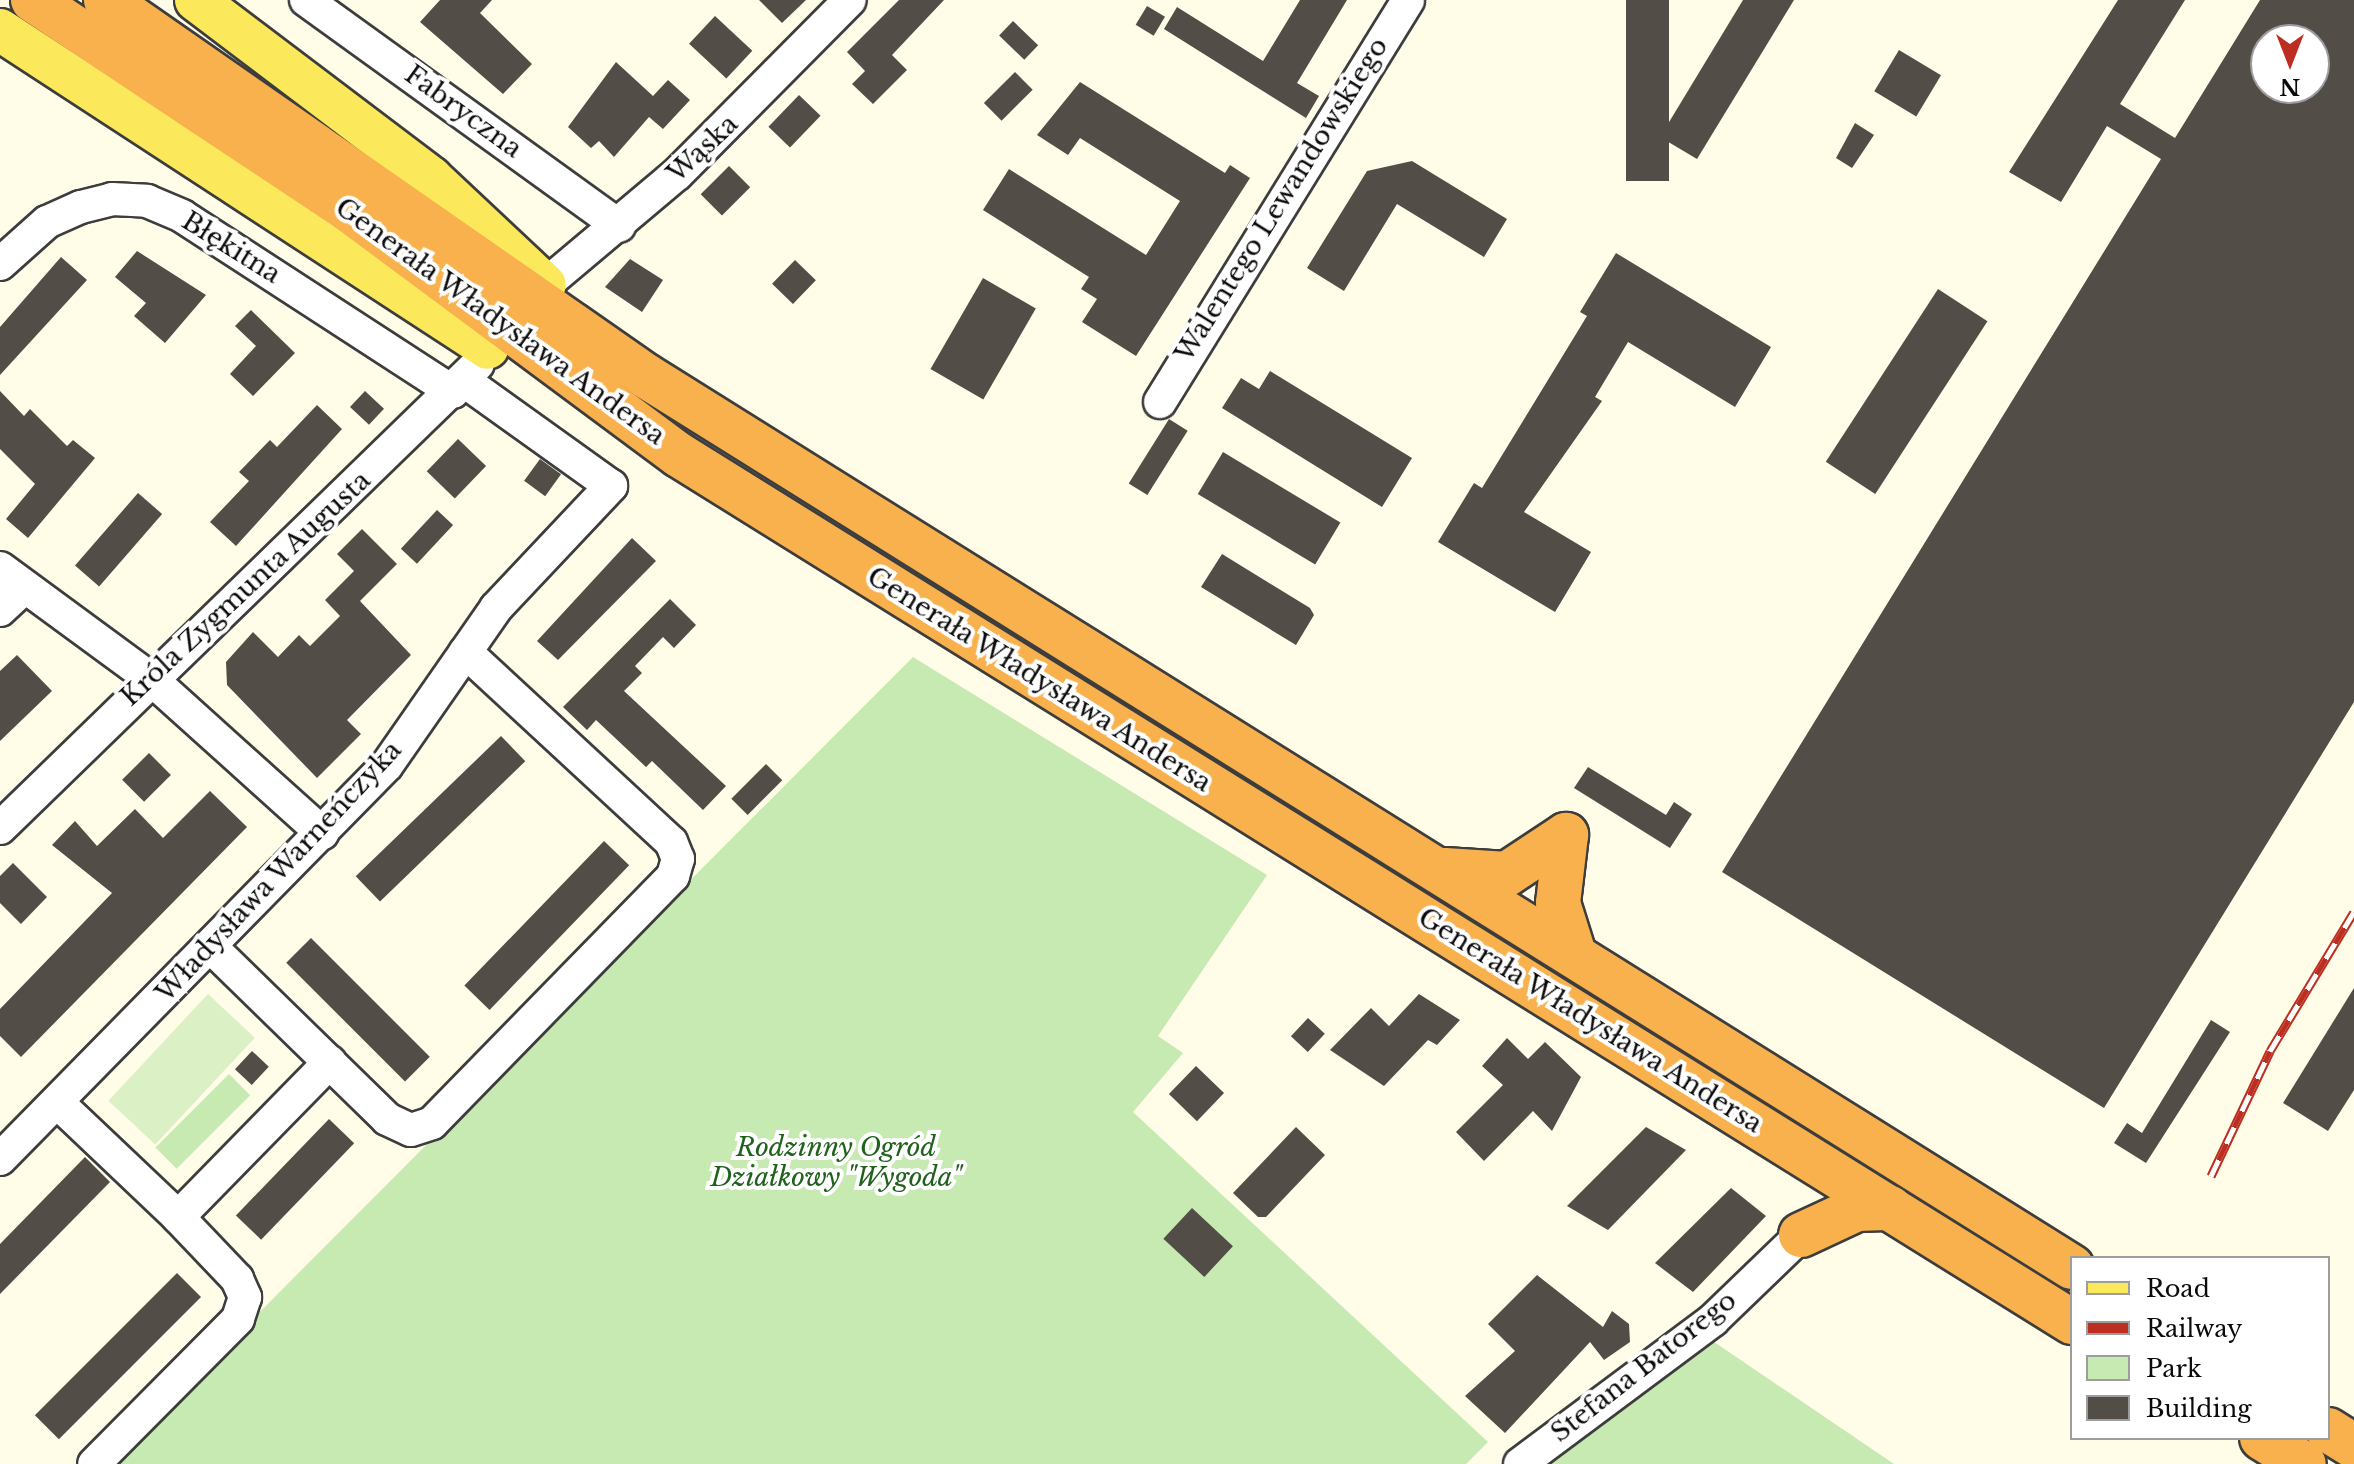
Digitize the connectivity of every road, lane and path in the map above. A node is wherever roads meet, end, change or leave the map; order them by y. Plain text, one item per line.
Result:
1 (33, 0) edge
2 (106, 0) edge
3 (196, 0) edge
4 (306, 0) edge
5 (850, 0) edge
6 (1408, 0) edge
7 (0, 30) edge
8 (619, 226) junction
9 (0, 264) edge
10 (545, 285) junction
11 (469, 374) junction
12 (646, 376) junction
13 (1160, 402) dead end
14 (679, 455) junction
15 (12, 578) edge
16 (0, 610) edge
17 (466, 652) junction
18 (150, 678) junction
19 (0, 828) edge
20 (322, 833) junction
21 (1439, 869) junction
22 (211, 947) junction
23 (1574, 954) junction
24 (330, 1062) junction
25 (57, 1102) junction
26 (1793, 1146) junction
27 (0, 1159) edge
28 (1890, 1208) junction
29 (178, 1217) junction
30 (1801, 1235) junction
31 (2070, 1266) edge
32 (2070, 1321) edge
33 (2330, 1431) edge
34 (2265, 1440) edge
35 (2354, 1446) edge
36 (94, 1464) edge
37 (1520, 1464) edge
38 (2304, 1464) edge

1 - 14 highway, Generała Władysława Andersa
2 - 12 highway, Generała Władysława Andersa
3 - 10 main road
4 - 8 street, Fabryczna
5 - 8 street, Wąska
6 - 13 street, Walentego Lewandowskiego
7 - 11 main road
8 - 10 street, Wąska
9 - 11 street, Błękitna
10 - 12 highway
11 - 14 highway
11 - 17 street, Władysława Warneńczyka
11 - 18 street, Króla Zygmunta Augusta
12 - 21 highway, Generała Władysława Andersa
14 - 26 highway, Generała Władysława Andersa
15 - 16 street
15 - 18 street
17 - 20 street, Władysława Warneńczyka
17 - 24 street
18 - 19 street, Króla Zygmunta Augusta
18 - 20 street
20 - 22 street, Władysława Warneńczyka
21 - 23 highway, Generała Władysława Andersa
21 - 23 highway
22 - 24 street
22 - 25 street, Władysława Warneńczyka
23 - 31 highway, Generała Władysława Andersa
24 - 29 street
25 - 27 street, Władysława Warneńczyka
25 - 29 street
26 - 28 highway, Generała Władysława Andersa
26 - 30 highway
28 - 30 highway
28 - 32 highway, Generała Władysława Andersa
29 - 36 street
30 - 37 street, Stefana Batorego
33 - 35 highway
34 - 38 highway

